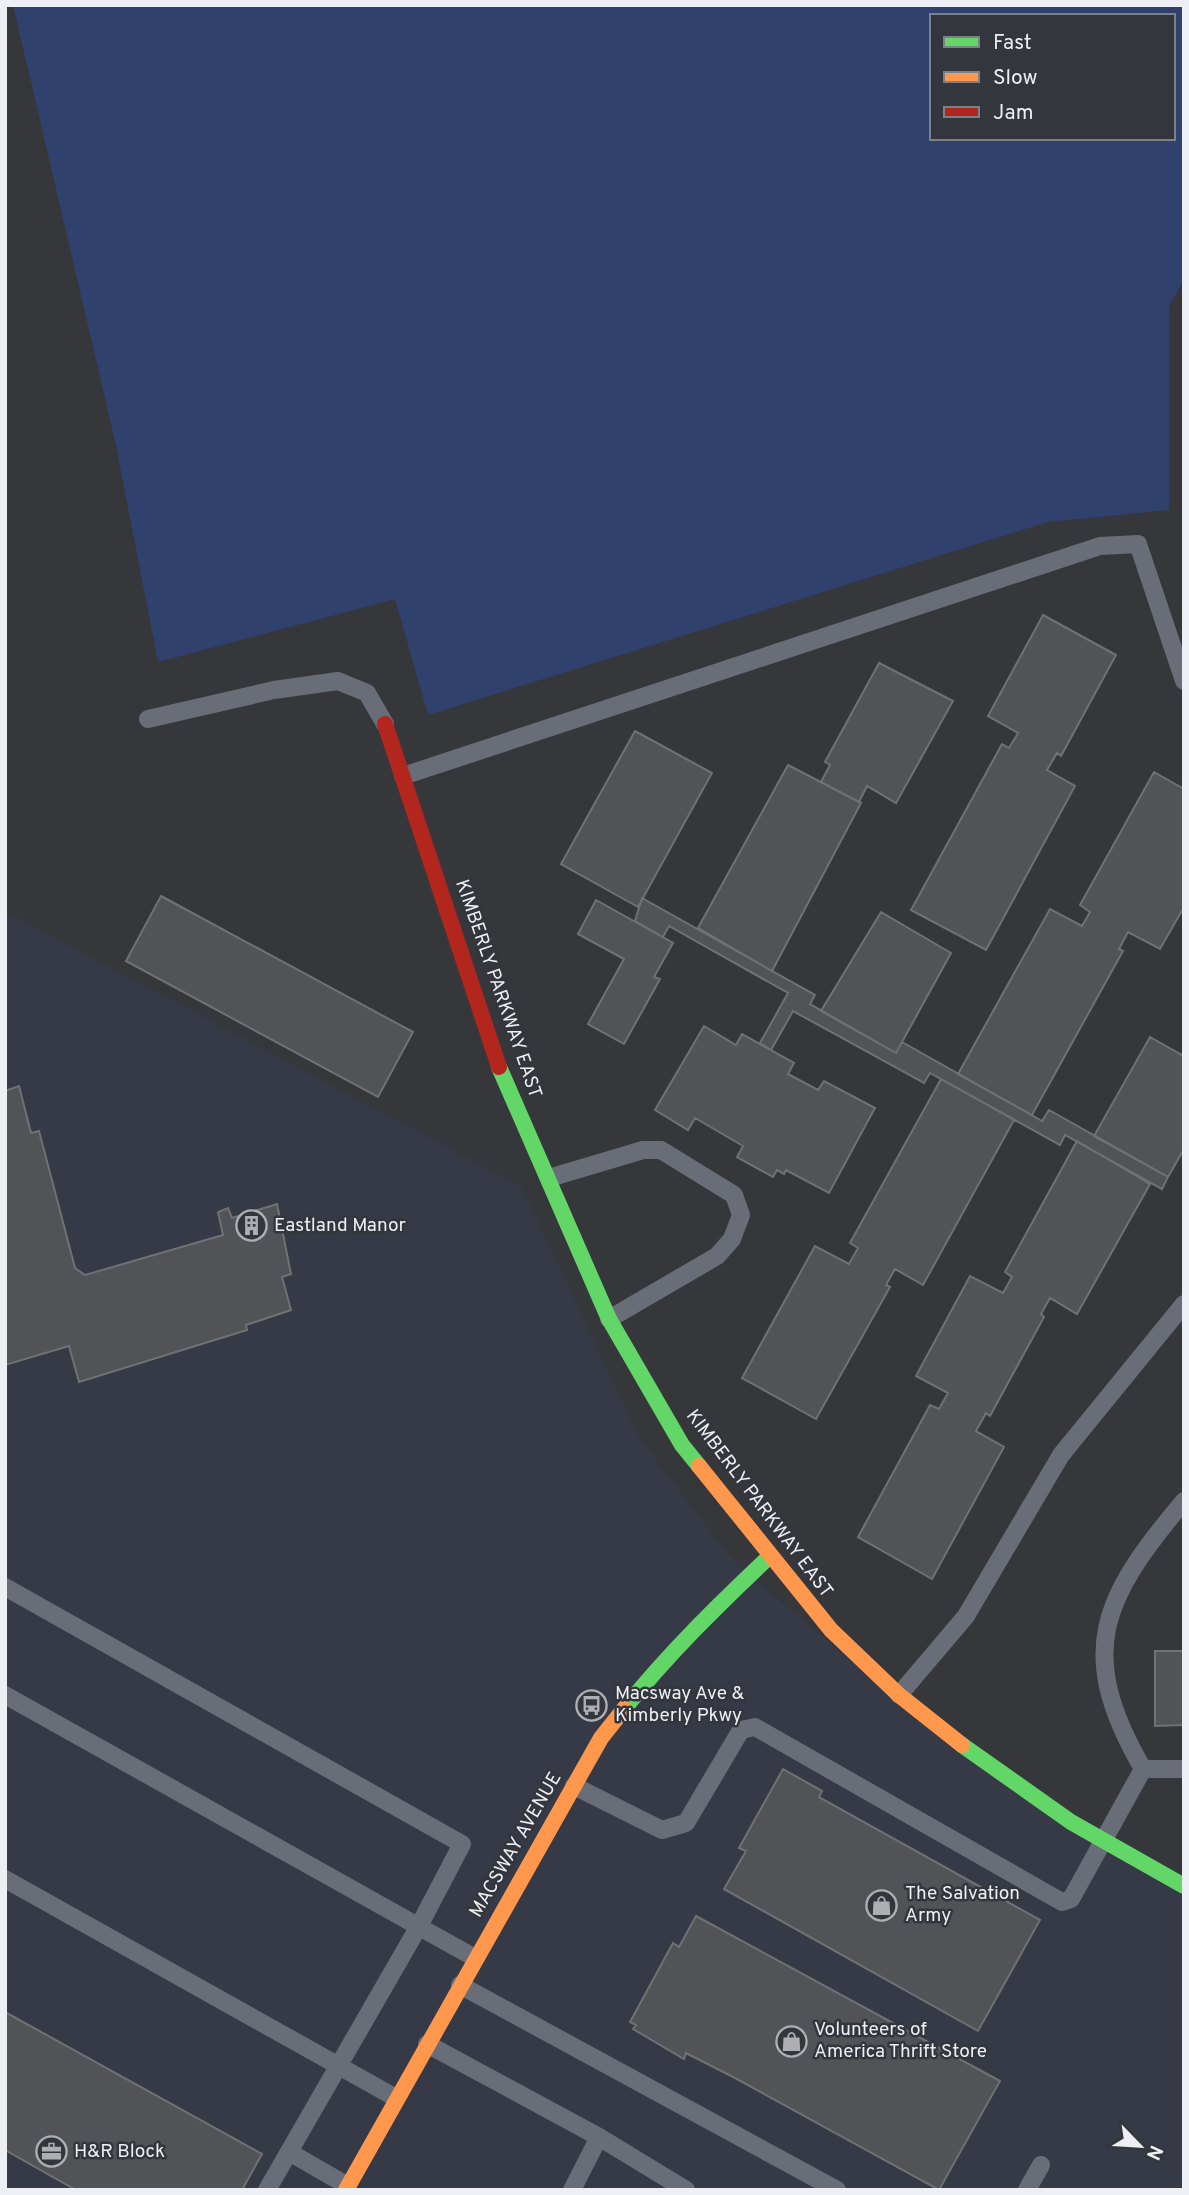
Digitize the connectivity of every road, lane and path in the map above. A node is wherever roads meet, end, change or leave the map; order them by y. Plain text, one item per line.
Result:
1 (1184, 681) edge
2 (148, 719) dead end
3 (385, 724) joint
4 (402, 776) junction
5 (549, 1178) junction
6 (1184, 1304) edge
7 (609, 1319) junction
8 (1184, 1502) edge
9 (770, 1556) junction
10 (5, 1587) edge
11 (5, 1695) edge
12 (899, 1695) junction
13 (1143, 1769) junction
14 (1184, 1769) edge
15 (574, 1786) junction
16 (1105, 1842) junction
17 (5, 1879) edge
18 (1184, 1886) edge
19 (419, 1926) junction
20 (475, 1958) junction
21 (460, 1985) junction
22 (427, 2044) junction
23 (338, 2067) junction
24 (397, 2098) junction
25 (599, 2137) junction
26 (289, 2152) junction
27 (1041, 2165) dead end
28 (353, 2186) edge
29 (267, 2190) edge
30 (572, 2190) edge
31 (686, 2190) edge
32 (837, 2190) edge
33 (1027, 2190) edge

1 - 4 lane
2 - 3 lane
3 - 4 street, KIMBERLY PARKWAY EAST
4 - 5 street, KIMBERLY PARKWAY EAST
5 - 7 street, KIMBERLY PARKWAY EAST
5 - 7 lane
6 - 12 lane
7 - 9 street, KIMBERLY PARKWAY EAST
8 - 13 lane
9 - 12 street, KIMBERLY PARKWAY EAST
9 - 15 street, MACSWAY AVENUE
10 - 19 lane
11 - 19 lane
12 - 16 street, KIMBERLY PARKWAY EAST
13 - 14 lane
13 - 16 lane
15 - 16 lane
15 - 20 street, MACSWAY AVENUE
16 - 18 street, KIMBERLY PARKWAY EAST
17 - 23 lane
19 - 20 lane
19 - 23 lane
20 - 21 street, MACSWAY AVENUE
21 - 22 street, MACSWAY AVENUE
21 - 32 lane
22 - 24 street, MACSWAY AVENUE
22 - 25 lane
23 - 24 lane
23 - 26 lane
24 - 28 street, MACSWAY AVENUE
25 - 30 lane
25 - 31 lane
26 - 28 lane
26 - 29 lane
27 - 33 lane

